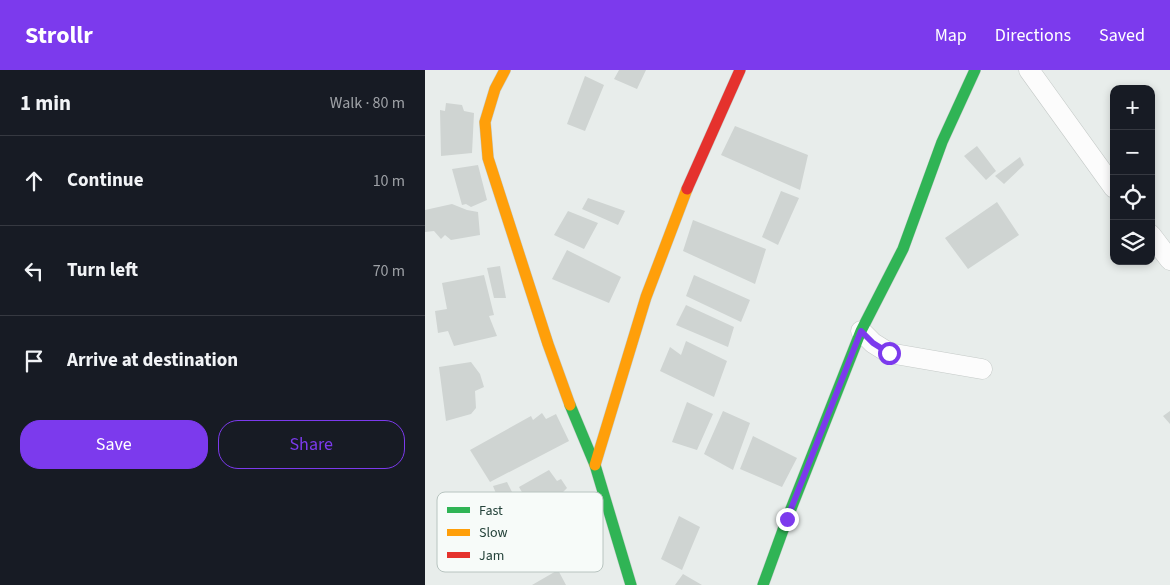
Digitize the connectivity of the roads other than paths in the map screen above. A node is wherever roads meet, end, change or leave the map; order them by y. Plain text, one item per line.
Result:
1 (505, 70) edge
2 (740, 70) edge
3 (975, 70) edge
4 (1029, 70) edge
5 (1110, 182) edge
6 (1155, 240) edge
7 (1170, 260) edge
8 (861, 331) junction
9 (982, 369) dead end
10 (595, 465) junction
11 (631, 585) edge
12 (763, 585) edge

1 - 10 street
2 - 10 street
3 - 8 street
4 - 5 street
6 - 7 street
8 - 9 street
8 - 12 street
10 - 11 street

